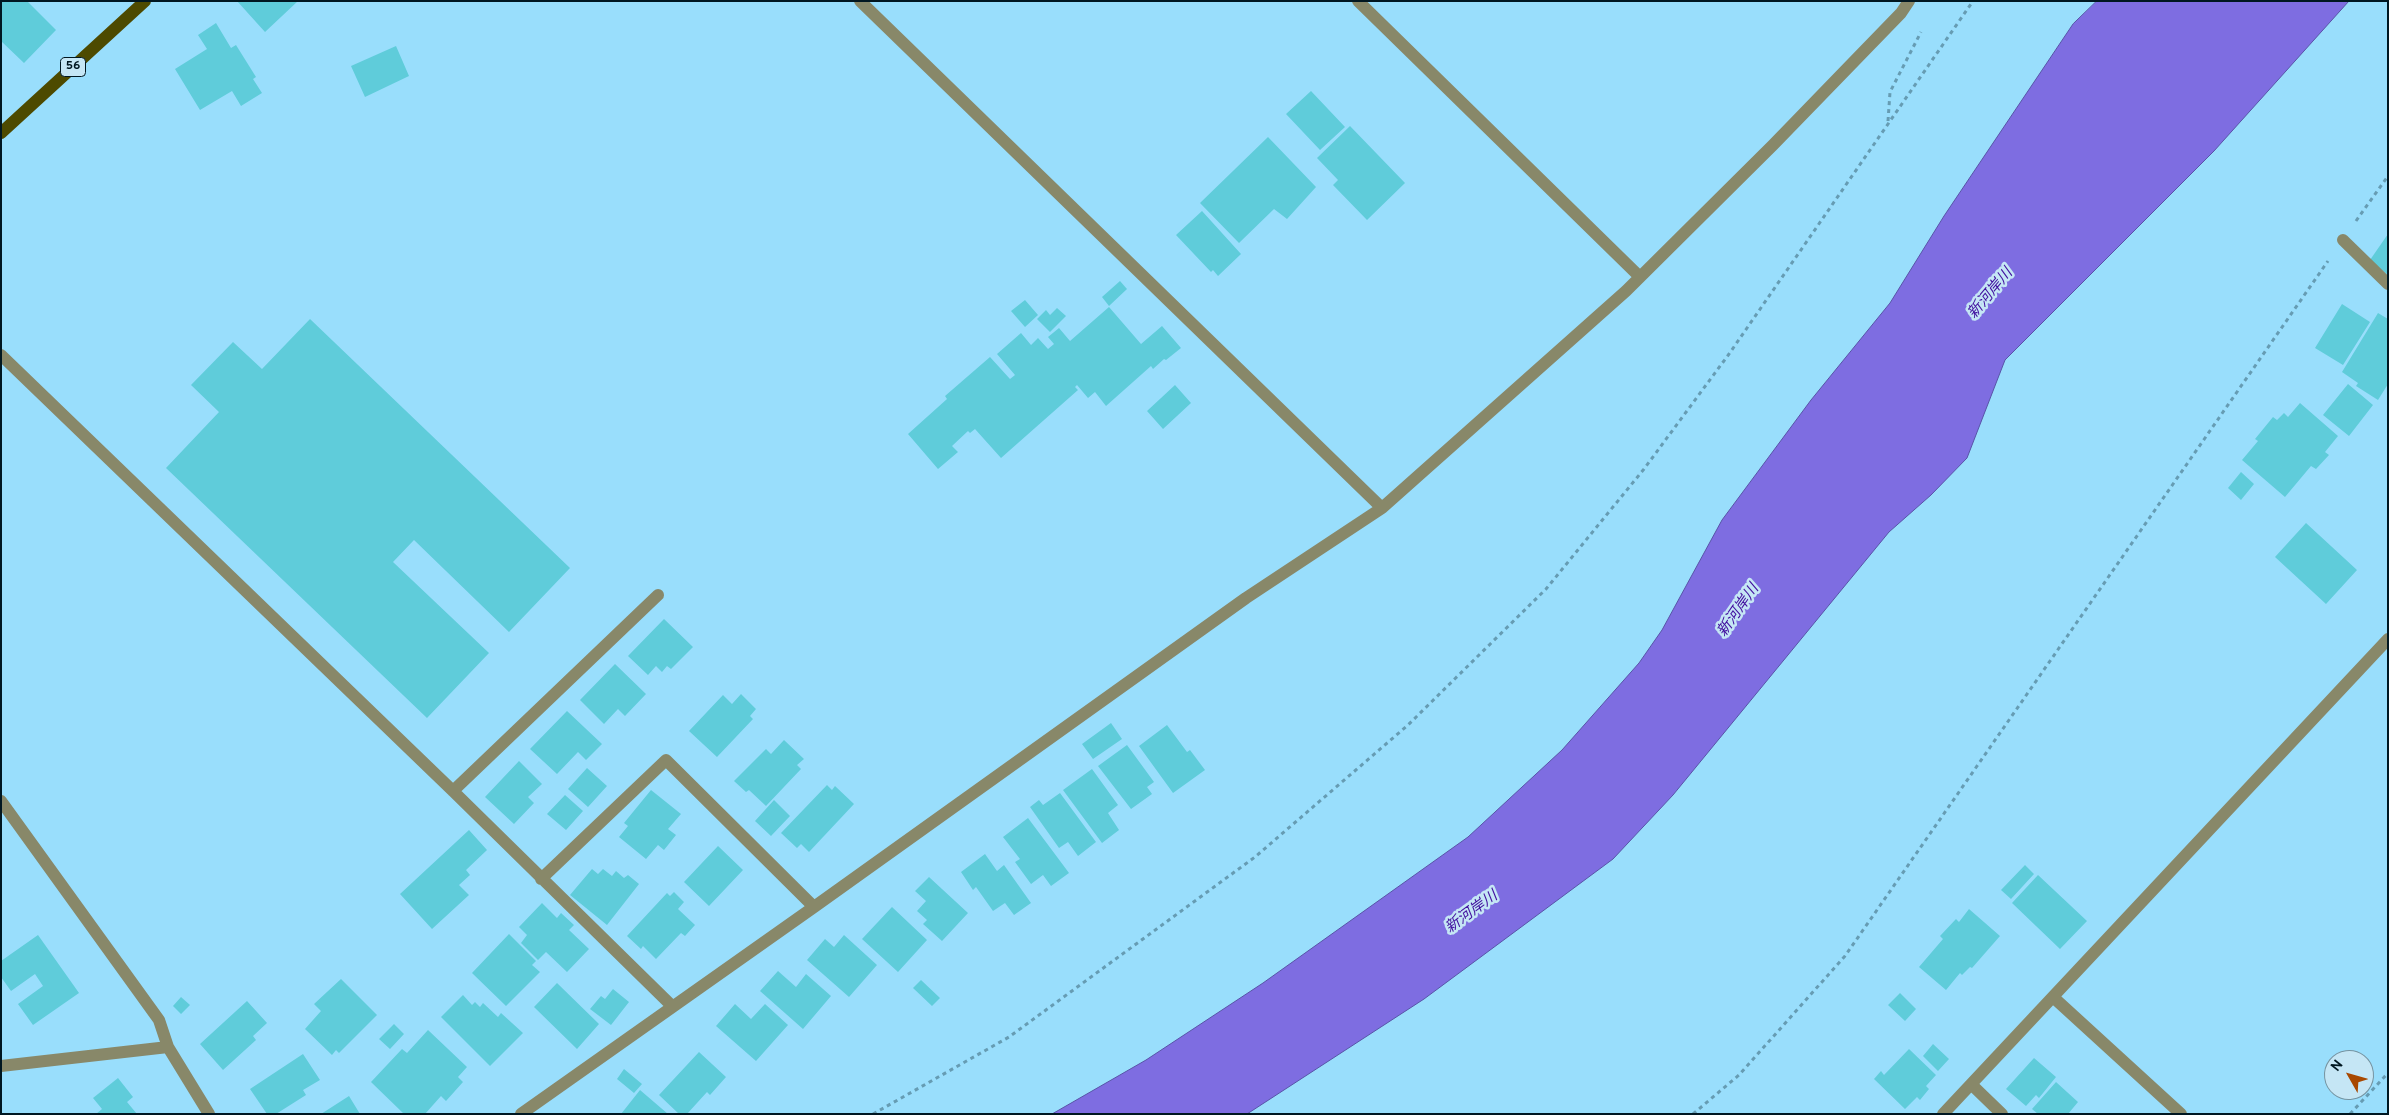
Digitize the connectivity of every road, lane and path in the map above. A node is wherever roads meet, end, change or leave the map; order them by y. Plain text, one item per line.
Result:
1 (145, 1) edge
2 (860, 1) edge
3 (1358, 1) edge
4 (1910, 1) edge
5 (1973, 1) edge
6 (1924, 26) dead end
7 (1888, 122) junction
8 (1, 133) edge
9 (2388, 176) edge
10 (2343, 240) junction
11 (1640, 277) junction
12 (2388, 284) edge
13 (1, 355) edge
14 (1382, 508) junction
15 (658, 595) dead end
16 (2388, 639) edge
17 (452, 791) junction
18 (1, 801) edge
19 (541, 879) junction
20 (814, 908) junction
21 (2053, 997) junction
22 (672, 1006) junction
23 (168, 1047) junction
24 (1, 1066) edge
25 (2388, 1073) edge
26 (1972, 1085) junction
27 (208, 1114) edge
28 (521, 1114) edge
29 (873, 1114) edge
30 (1693, 1114) edge
31 (1943, 1114) edge
32 (2002, 1114) edge
33 (2181, 1114) edge
34 (2350, 1114) edge

1 - 8 main road, 56
2 - 14 street
3 - 11 street
4 - 11 street
5 - 7 path
6 - 7 path
7 - 29 path
9 - 10 path
10 - 12 street
10 - 30 path
11 - 14 street
13 - 17 street
14 - 20 street
15 - 17 street
16 - 21 street
17 - 19 street
18 - 23 street
19 - 20 street
19 - 22 street
20 - 22 street
21 - 26 street
21 - 33 street
22 - 28 street
23 - 24 street
23 - 27 street
25 - 34 path
26 - 31 street
26 - 32 street

